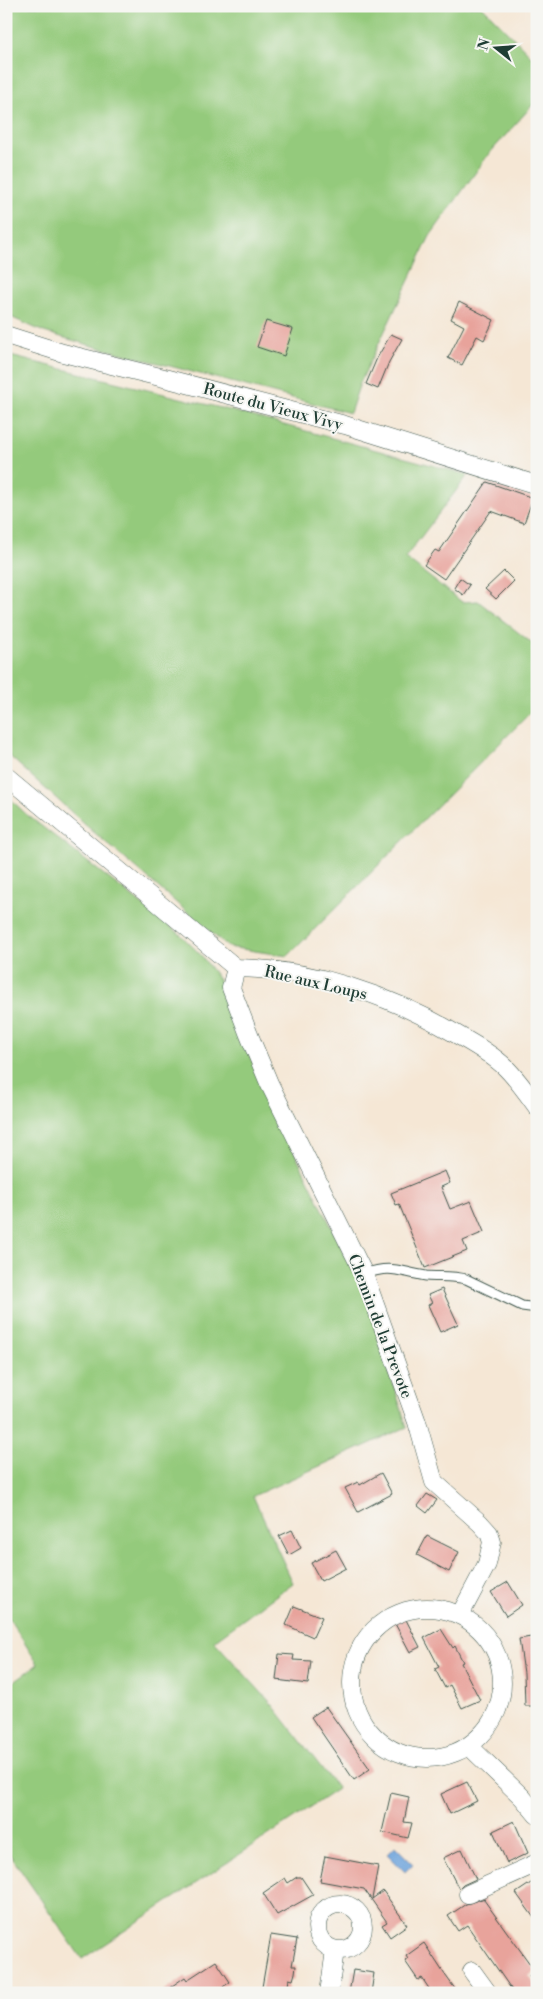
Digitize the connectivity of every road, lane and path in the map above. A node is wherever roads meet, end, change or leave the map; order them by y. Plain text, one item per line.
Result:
1 (6, 335) edge
2 (537, 485) edge
3 (6, 776) edge
4 (236, 968) junction
5 (537, 1107) edge
6 (364, 1274) junction
7 (537, 1308) edge
8 (460, 1615) junction
9 (469, 1746) junction
10 (537, 1815) edge
11 (537, 1863) edge
12 (468, 1894) dead end
13 (335, 1950) dead end
14 (472, 1971) dead end
15 (329, 1993) edge
16 (488, 1993) edge

1 - 2 street, Route du Vieux Vivy
3 - 4 street
4 - 5 street, Rue aux Loups
4 - 6 street, Chemin de la Prevote
6 - 7 lane
6 - 8 street, Chemin de la Prevote
8 - 9 street
8 - 9 street
9 - 10 street
11 - 12 street
13 - 15 street
14 - 16 street

